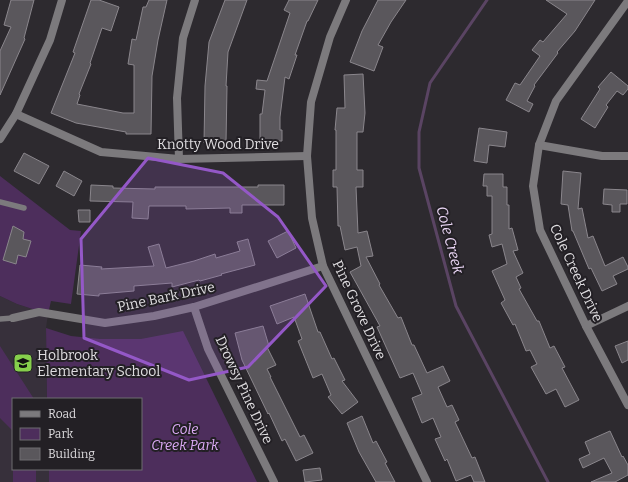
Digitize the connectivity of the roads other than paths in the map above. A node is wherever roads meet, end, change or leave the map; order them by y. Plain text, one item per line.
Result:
1 (62, 0) edge
2 (195, 0) edge
3 (346, 0) edge
4 (628, 0) edge
5 (16, 114) junction
6 (0, 139) edge
7 (539, 145) junction
8 (307, 156) junction
9 (628, 156) edge
10 (180, 160) junction
11 (0, 202) edge
12 (24, 208) dead end
13 (323, 266) junction
14 (628, 306) edge
15 (194, 307) junction
16 (13, 318) joint
17 (0, 319) edge
18 (586, 326) junction
19 (628, 405) edge
20 (274, 482) edge
21 (427, 482) edge

1 - 5 street
2 - 10 street
3 - 8 street, Pine Grove Drive
4 - 7 street, Cole Creek Drive
5 - 6 street
5 - 10 street, Knotty Wood Drive
7 - 9 street
7 - 18 street, Cole Creek Drive
8 - 10 street, Knotty Wood Drive
8 - 13 street, Pine Grove Drive
11 - 12 lane
13 - 15 street, Pine Bark Drive
13 - 21 street, Pine Grove Drive
14 - 18 street
15 - 16 street, Pine Bark Drive
15 - 20 street, Drowsy Pine Drive
16 - 17 lane
18 - 19 street, Cole Creek Drive

